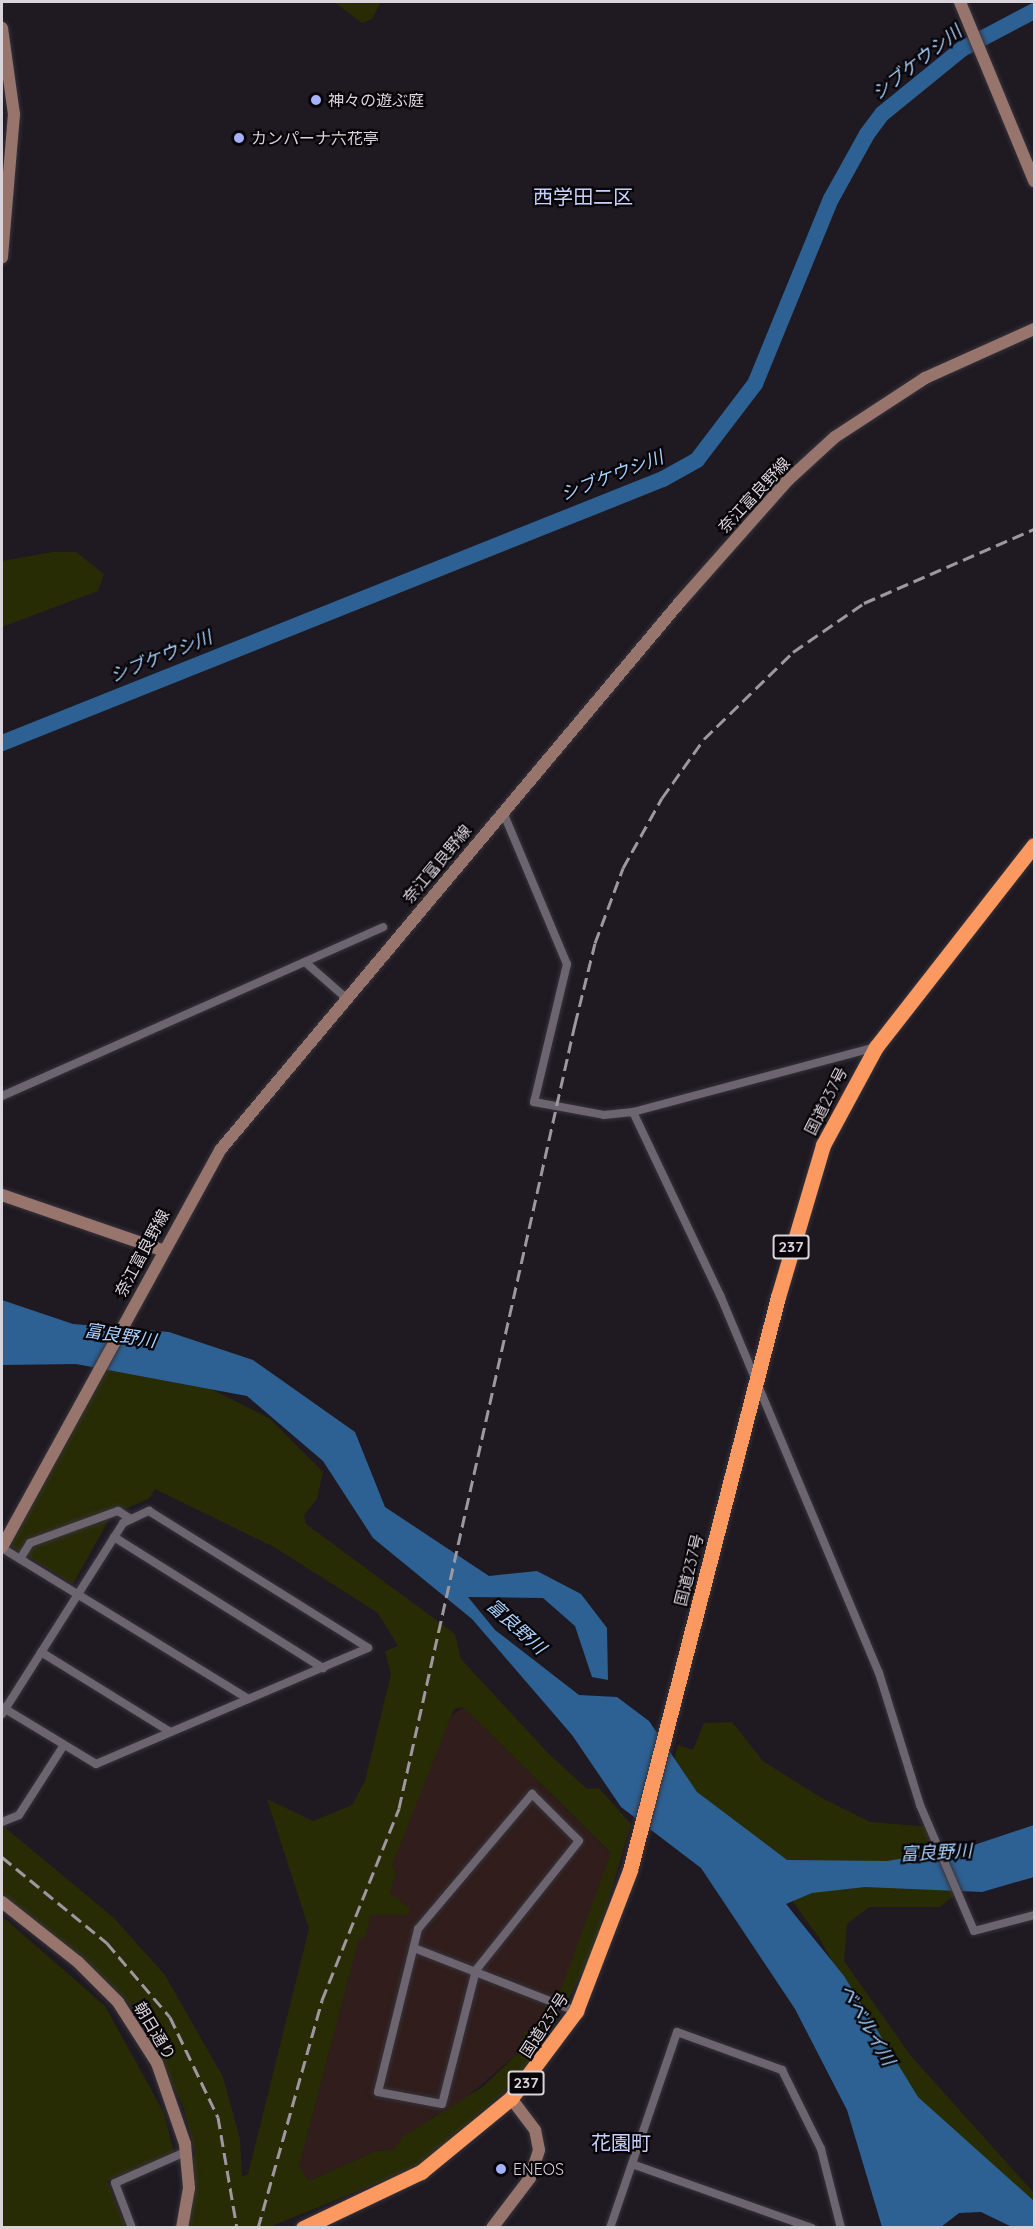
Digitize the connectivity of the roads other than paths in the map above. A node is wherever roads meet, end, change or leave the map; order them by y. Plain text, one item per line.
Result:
1 (960, 2) edge
2 (2, 28) edge
3 (1035, 181) edge
4 (2, 258) edge
5 (1035, 329) edge
6 (503, 812) junction
7 (1035, 845) edge
8 (383, 927) dead end
9 (305, 962) junction
10 (346, 998) junction
11 (876, 1047) junction
12 (2, 1096) edge
13 (633, 1112) junction
14 (2, 1195) edge
15 (162, 1250) junction
16 (756, 1381) junction
17 (131, 1518) junction
18 (114, 1537) junction
19 (2, 1547) edge
20 (20, 1559) junction
21 (78, 1594) junction
22 (41, 1652) junction
23 (323, 1668) junction
24 (248, 1699) junction
25 (3, 1710) edge
26 (169, 1731) junction
27 (64, 1745) junction
28 (2, 1822) edge
29 (2, 1902) edge
30 (1035, 1915) edge
31 (414, 1948) junction
32 (476, 1970) junction
33 (576, 2012) junction
34 (511, 2098) junction
35 (186, 2152) junction
36 (632, 2164) junction
37 (132, 2228) edge
38 (182, 2228) edge
39 (303, 2228) edge
40 (492, 2228) edge
41 (610, 2228) edge
42 (812, 2228) edge
43 (841, 2228) edge

1 - 3 main road
2 - 4 main road
5 - 6 main road, 奈江富良野線
6 - 10 main road, 奈江富良野線
6 - 13 street
7 - 11 highway, 国道237号 / 237
8 - 9 street
9 - 10 street
9 - 12 street
10 - 15 main road, 奈江富良野線
11 - 13 street
11 - 16 highway, 国道237号 / 237
13 - 16 street
14 - 15 main road
15 - 19 main road, 奈江富良野線
16 - 30 street
16 - 33 highway, 国道237号 / 237
17 - 18 street
17 - 20 street
17 - 23 street
18 - 21 street
18 - 23 street
19 - 20 street
20 - 21 street
21 - 22 street
21 - 24 street
22 - 25 street
22 - 26 street
23 - 24 street
24 - 26 street
25 - 27 street
26 - 27 street
27 - 28 street
29 - 35 main road, 朝日通り
31 - 32 street
31 - 32 street
31 - 32 street
32 - 33 street
33 - 34 highway, 国道237号 / 237
34 - 39 highway, 国道237号 / 237
34 - 40 main road
35 - 37 street
35 - 38 main road, 朝日通り
36 - 41 street
36 - 42 street
36 - 43 street

